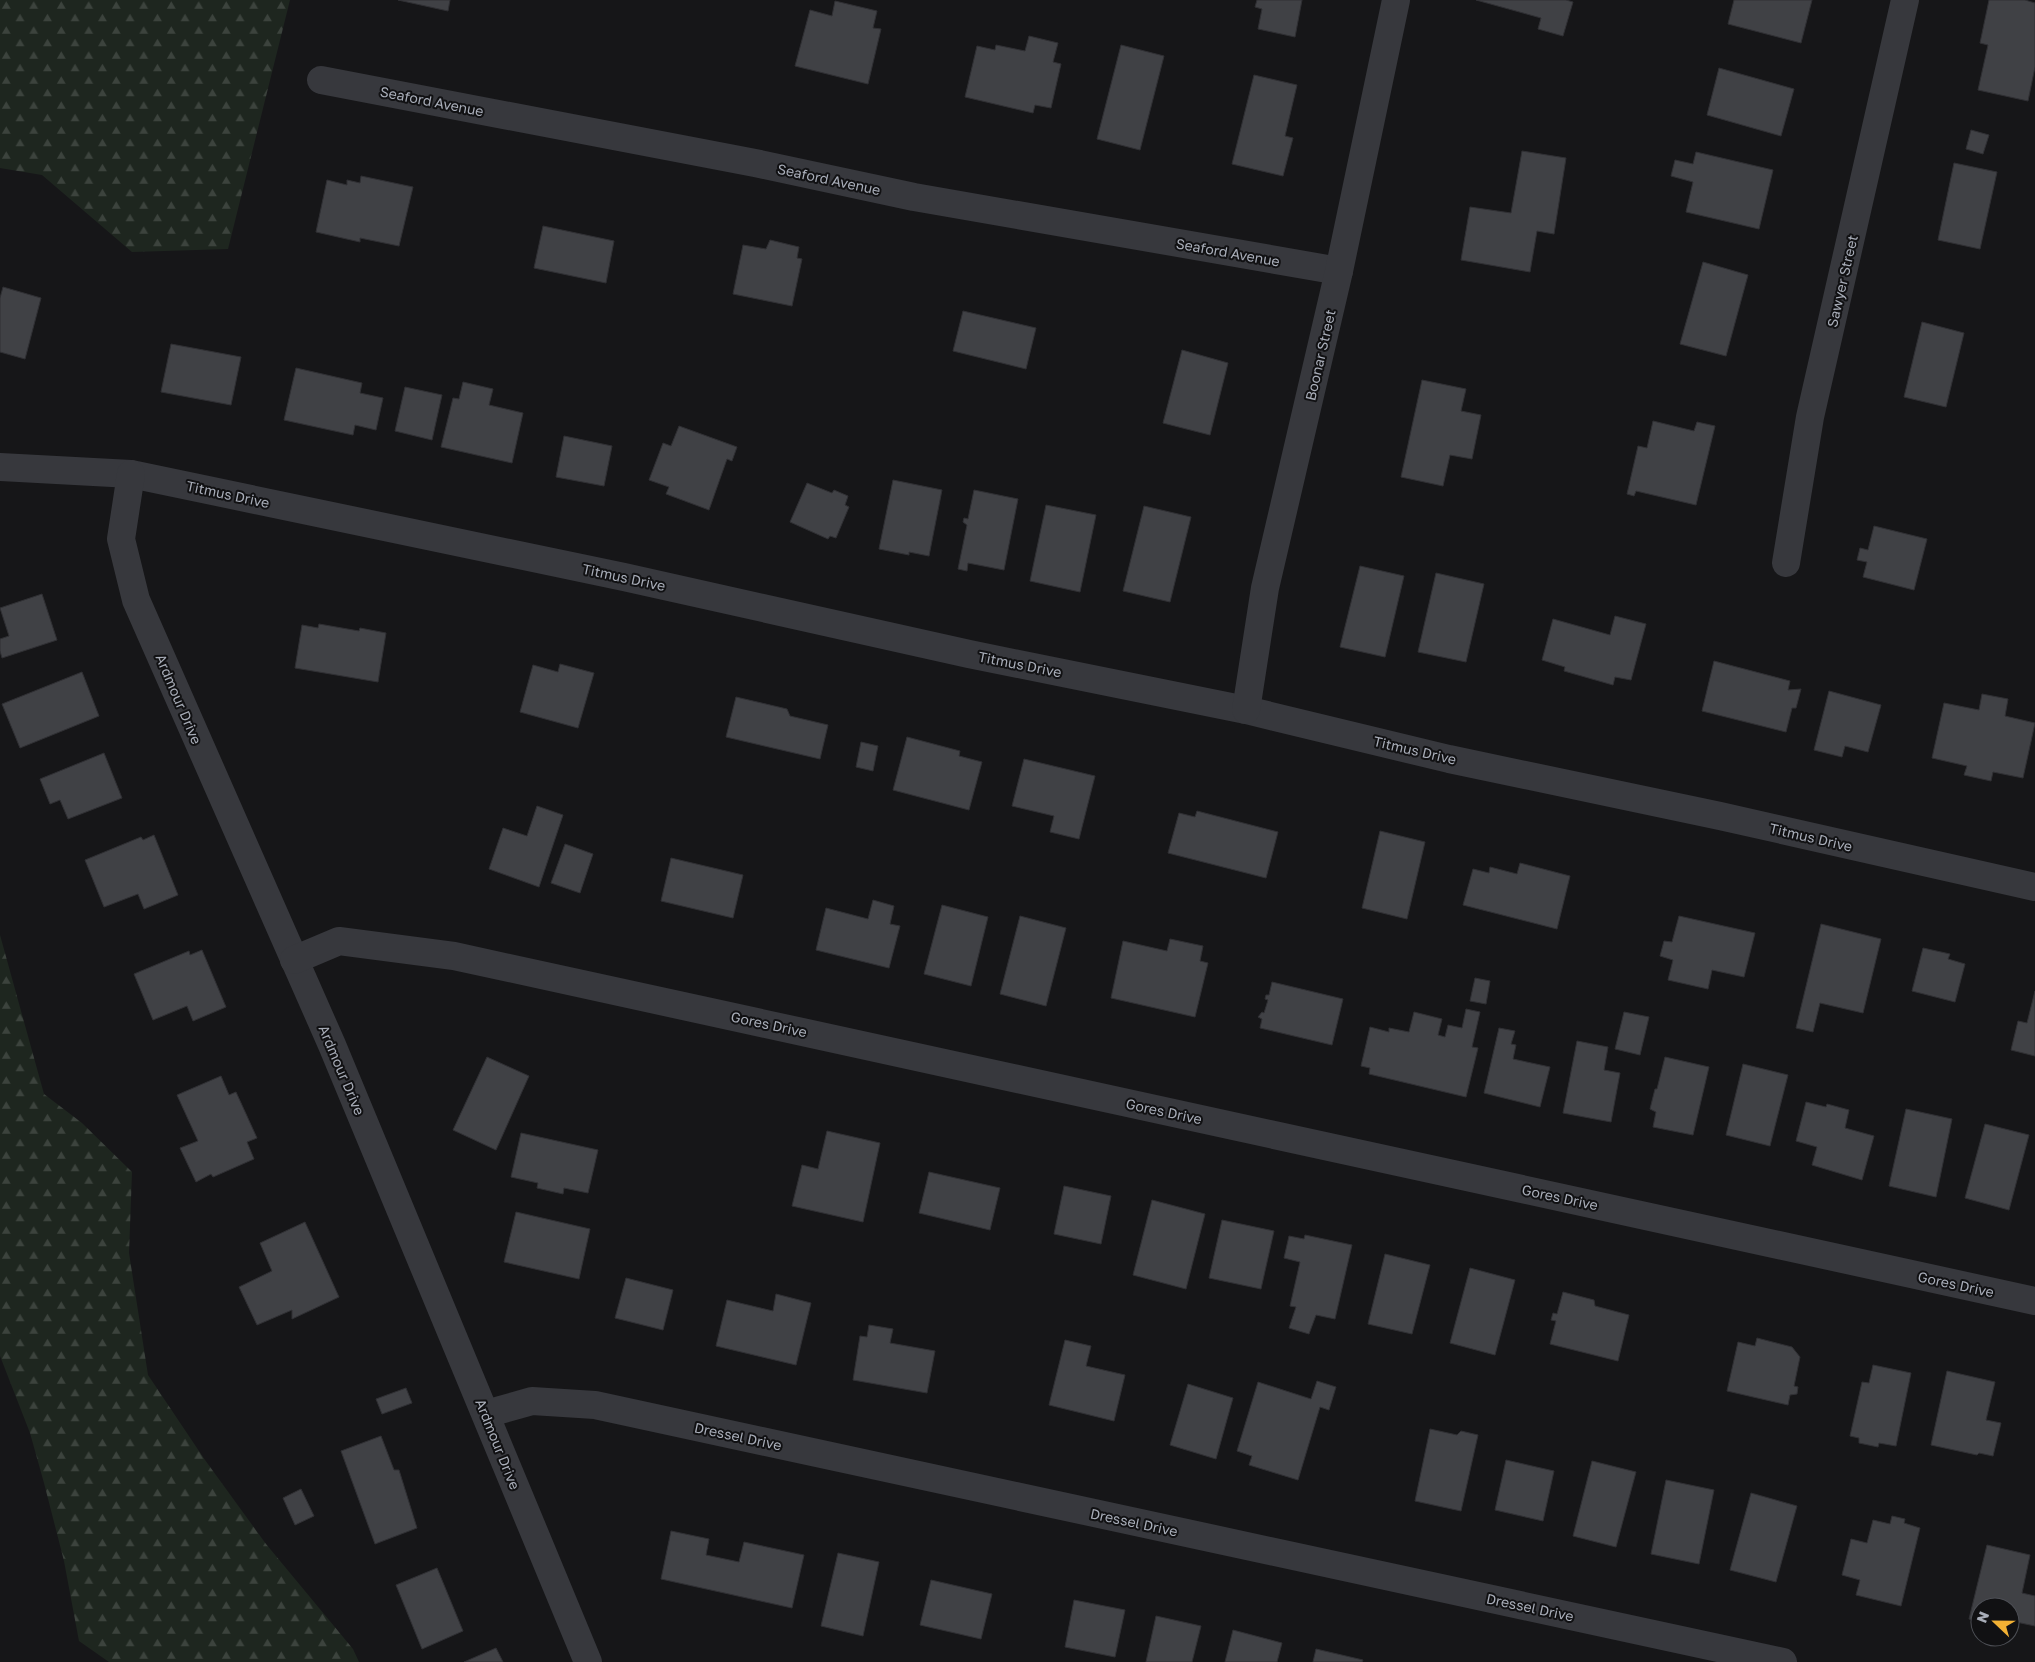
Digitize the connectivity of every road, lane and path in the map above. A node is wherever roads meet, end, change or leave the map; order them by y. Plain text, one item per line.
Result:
1 (1396, 0) edge
2 (1905, 0) edge
3 (321, 80) dead end
4 (1339, 271) junction
5 (0, 467) edge
6 (131, 474) junction
7 (1786, 563) dead end
8 (1246, 710) junction
9 (2035, 887) edge
10 (294, 960) junction
11 (2035, 1301) edge
12 (486, 1414) junction
13 (588, 1662) edge
14 (1782, 1662) edge

1 - 4 street, Boonar Street
2 - 7 street, Sawyer Street
3 - 4 street, Seaford Avenue
4 - 8 street, Boonar Street
5 - 6 street, Titmus Drive
6 - 8 street, Titmus Drive
6 - 10 street, Ardmour Drive
8 - 9 street, Titmus Drive
10 - 11 street, Gores Drive
10 - 12 street, Ardmour Drive
12 - 13 street, Ardmour Drive
12 - 14 street, Dressel Drive

